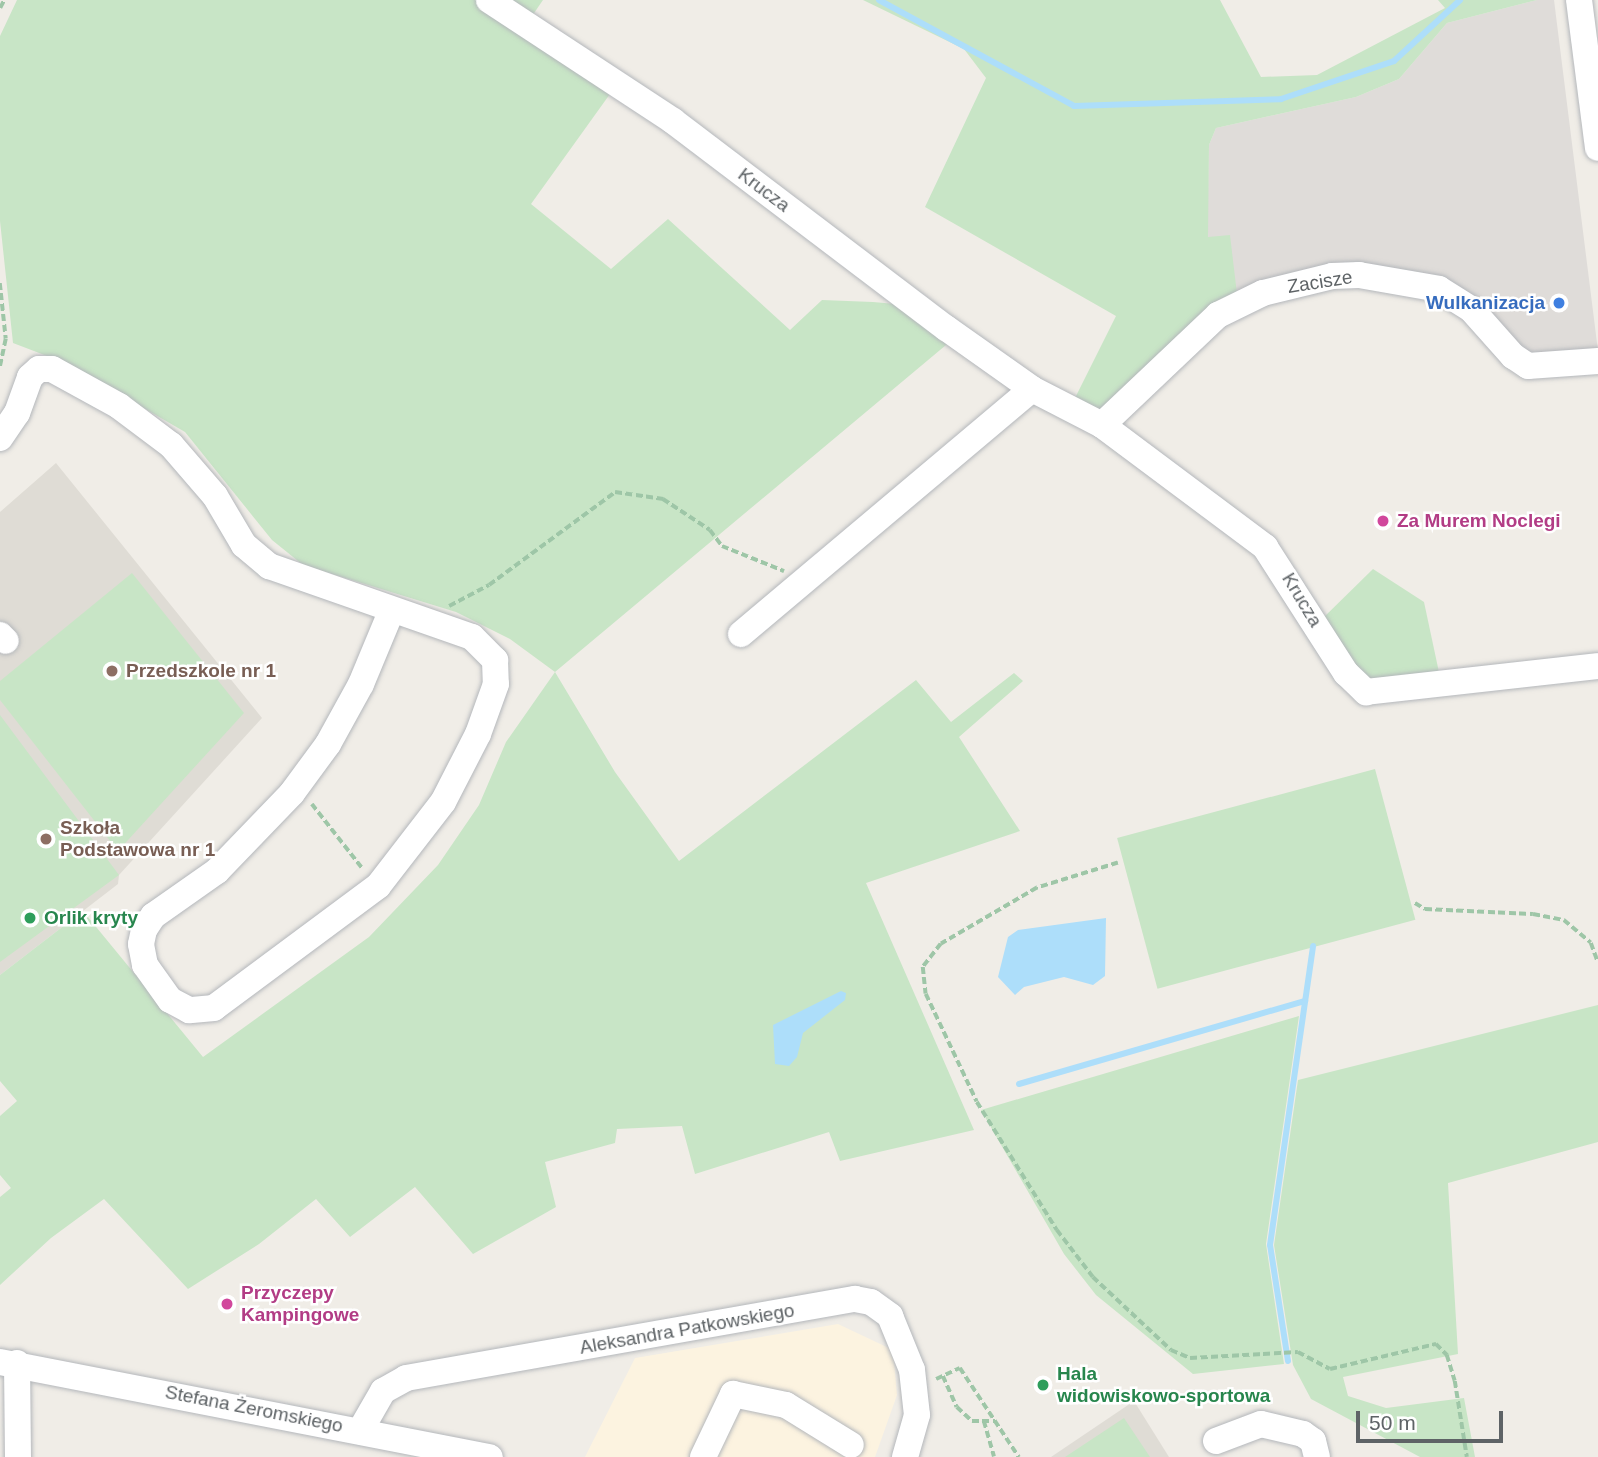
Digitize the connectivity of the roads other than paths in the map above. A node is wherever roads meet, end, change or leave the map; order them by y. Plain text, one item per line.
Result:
1 (489, 0) edge
2 (1578, 0) edge
3 (1598, 148) edge
4 (1598, 361) edge
5 (1032, 389) junction
6 (1102, 425) junction
7 (0, 438) edge
8 (391, 612) junction
9 (741, 634) dead end
10 (1598, 666) edge
11 (9, 1363) edge
12 (360, 1431) junction
13 (1216, 1441) dead end
14 (851, 1445) dead end
15 (18, 1457) edge
16 (491, 1457) edge
17 (704, 1457) edge
18 (905, 1457) edge
19 (1317, 1457) edge

1 - 5 street, Krucza
2 - 3 street
4 - 6 street, Zacisze
5 - 6 street, Krucza
5 - 9 street
6 - 10 street, Krucza
7 - 8 street
8 - 8 street
11 - 12 street, Stefana Żeromskiego
11 - 15 street
12 - 16 street, Stefana Żeromskiego
12 - 18 street, Aleksandra Patkowskiego
13 - 19 street
14 - 17 street

